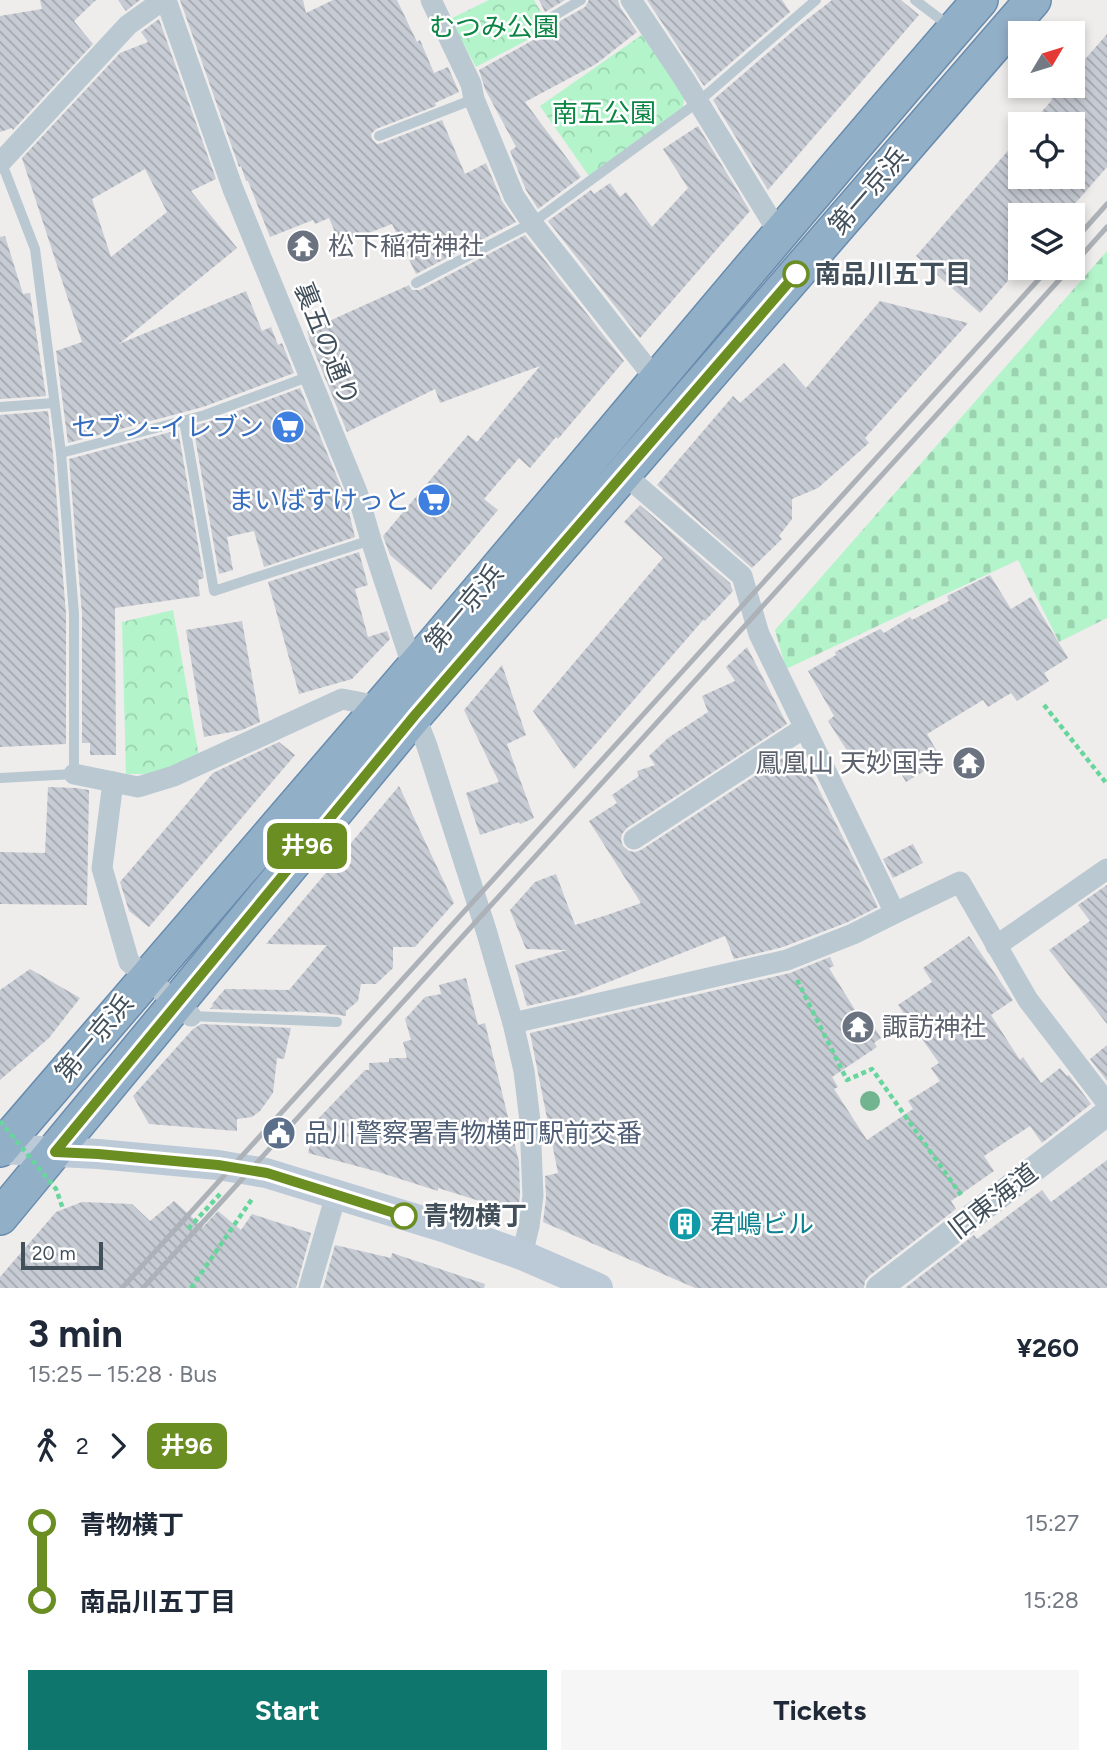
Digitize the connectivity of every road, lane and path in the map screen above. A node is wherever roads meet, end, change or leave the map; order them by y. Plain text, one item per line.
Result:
1 (165, 0) edge
2 (431, 0) edge
3 (581, 0) edge
4 (631, 0) edge
5 (816, 0) edge
6 (915, 0) edge
7 (980, 0) edge
8 (1032, 0) edge
9 (545, 21) dead end
10 (954, 30) junction
11 (474, 99) junction
12 (698, 102) junction
13 (379, 136) dead end
14 (0, 162) edge
15 (531, 223) junction
16 (779, 233) junction
17 (416, 283) dead end
18 (310, 376) junction
19 (657, 381) junction
20 (54, 402) junction
21 (0, 407) edge
22 (184, 421) junction
23 (61, 453) junction
24 (624, 474) junction
25 (371, 540) junction
26 (413, 668) junction
27 (380, 705) junction
28 (1044, 705) dead end
29 (415, 715) junction
30 (804, 728) junction
31 (74, 774) junction
32 (0, 778) edge
33 (113, 782) junction
34 (1107, 784) edge
35 (634, 839) dead end
36 (1107, 869) edge
37 (895, 913) junction
38 (996, 946) junction
39 (787, 960) junction
40 (146, 977) junction
41 (184, 1010) junction
42 (337, 1022) dead end
43 (513, 1023) junction
44 (1107, 1103) edge
45 (1107, 1113) edge
46 (0, 1121) edge
47 (0, 1149) edge
48 (55, 1152) junction
49 (220, 1194) dead end
50 (336, 1195) junction
51 (254, 1197) dead end
52 (63, 1209) dead end
53 (976, 1215) junction
54 (0, 1217) edge
55 (188, 1229) dead end
56 (522, 1255) junction
57 (191, 1288) edge
58 (309, 1288) edge
59 (598, 1288) edge
60 (879, 1288) edge

1 - 14 street
1 - 18 street, 裏五の通り
2 - 11 street
3 - 9 lane
4 - 12 street
5 - 12 lane
6 - 10 lane
7 - 10 highway, 第一京浜
8 - 24 highway, 第一京浜
10 - 16 highway, 第一京浜
11 - 13 lane
11 - 15 street
12 - 15 lane
12 - 16 street
14 - 20 lane
15 - 17 lane
15 - 19 street
16 - 19 highway, 第一京浜
18 - 22 lane
18 - 25 street, 裏五の通り
19 - 26 highway, 第一京浜
20 - 21 lane
20 - 23 lane
22 - 23 lane
22 - 25 lane
23 - 31 lane
24 - 29 highway, 第一京浜
24 - 30 street
25 - 26 street, 裏五の通り
26 - 27 highway, 第一京浜
26 - 29 street, 裏五の通り
27 - 29 street
27 - 33 street
27 - 40 highway, 第一京浜
28 - 34 path
29 - 41 highway, 第一京浜
29 - 43 street, 裏五の通り
30 - 35 street
30 - 37 street
31 - 32 lane
31 - 33 street
33 - 40 street
36 - 38 street
37 - 38 street
37 - 39 street
38 - 44 street
39 - 43 street
39 - 53 path
40 - 41 street
40 - 47 highway, 第一京浜
41 - 42 lane
41 - 48 highway, 第一京浜
43 - 56 street, 裏五の通り
45 - 53 street, 旧東海道
46 - 52 path, bridge
47 - 48 main road
48 - 50 main road
48 - 54 highway, 第一京浜
49 - 55 path
50 - 56 main road
50 - 58 street
51 - 57 path
53 - 60 street, 旧東海道
56 - 59 main road

